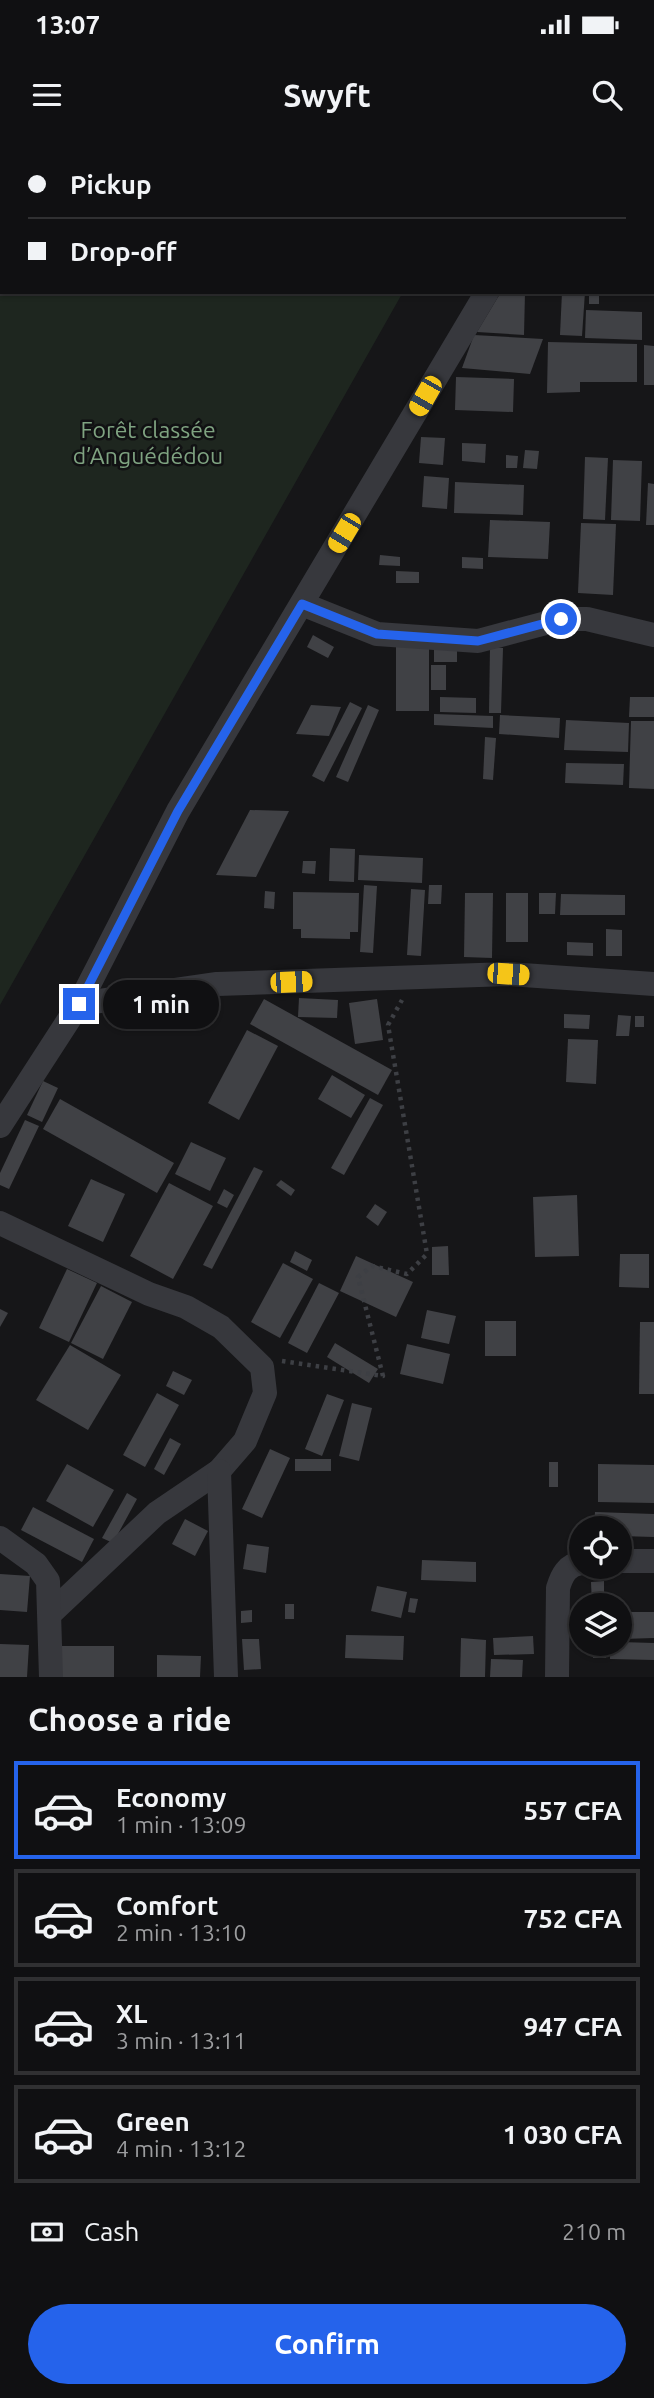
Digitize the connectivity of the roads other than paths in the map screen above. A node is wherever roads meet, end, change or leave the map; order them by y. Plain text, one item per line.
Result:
1 (486, 294) edge
2 (302, 604) junction
3 (654, 635) edge
4 (654, 984) edge
5 (79, 1004) junction
6 (0, 1126) edge
7 (0, 1223) edge
8 (219, 1471) junction
9 (0, 1538) edge
10 (632, 1561) edge
11 (654, 1561) edge
12 (569, 1568) edge
13 (51, 1613) junction
14 (51, 1677) edge
15 (226, 1677) edge
16 (557, 1677) edge

1 - 2 street
2 - 3 street
2 - 5 street
4 - 5 street
5 - 6 street
7 - 8 street
8 - 13 street
8 - 15 street
9 - 13 street
10 - 11 street
12 - 16 street
13 - 14 street

